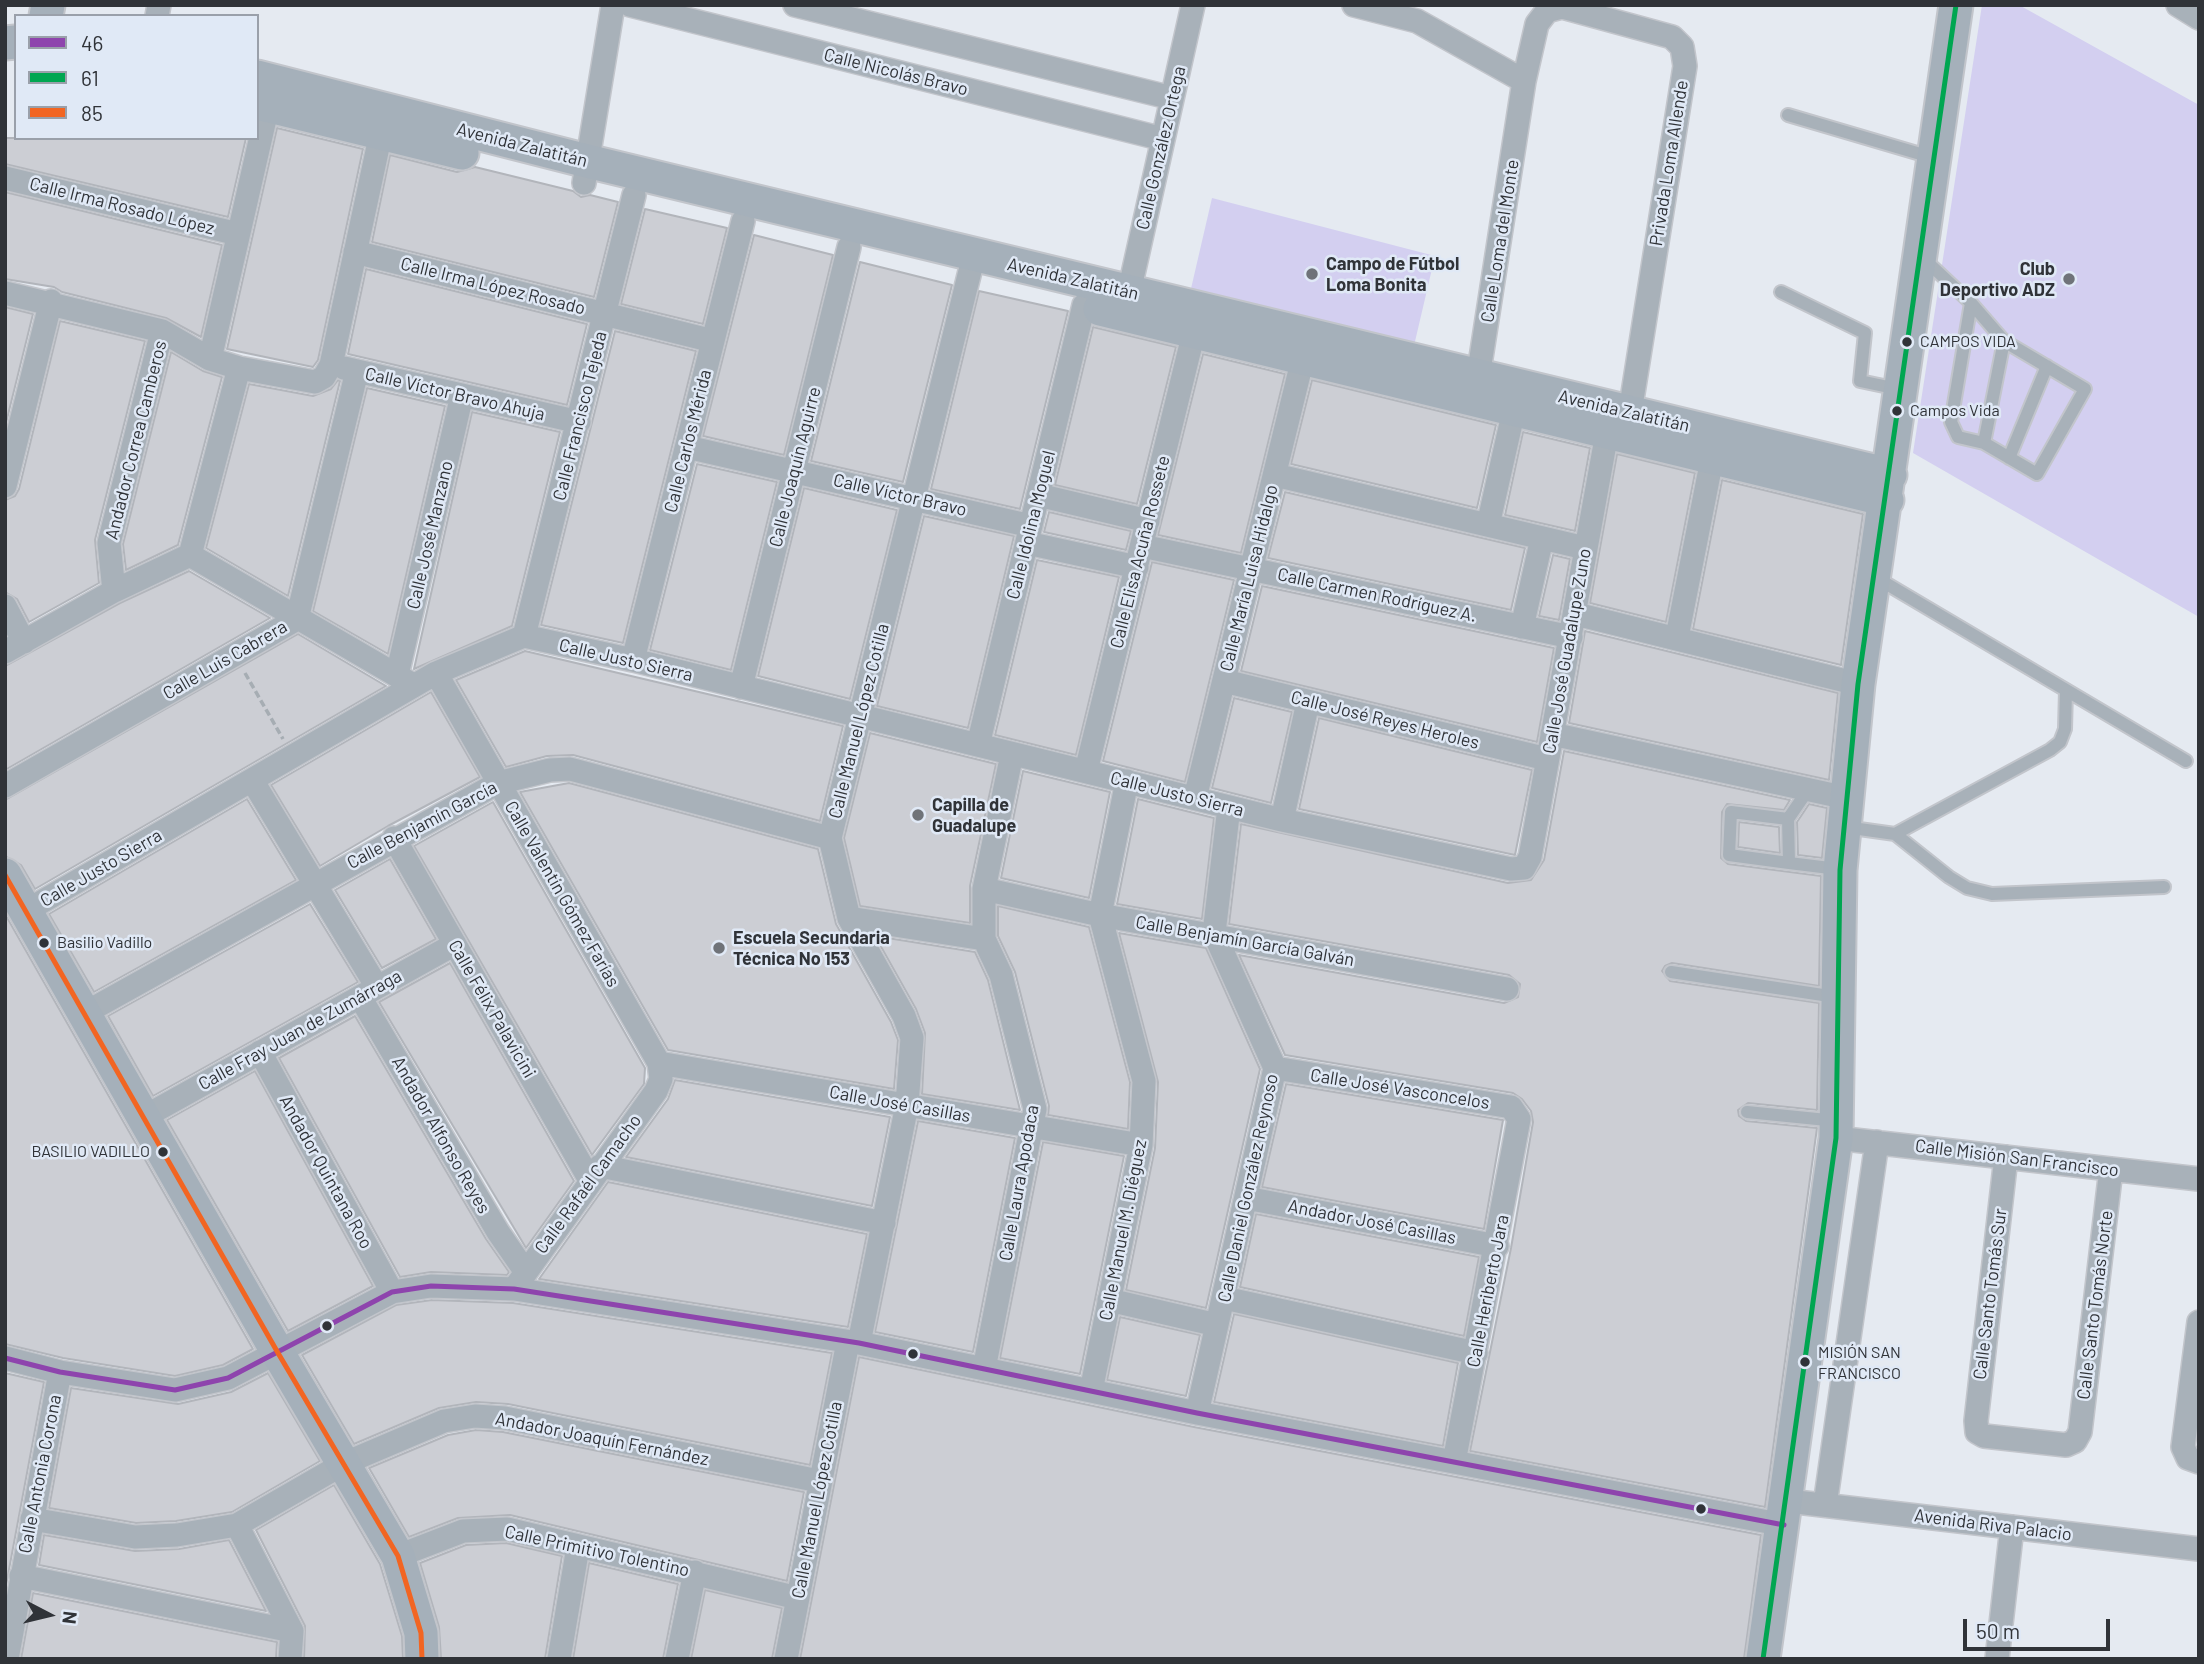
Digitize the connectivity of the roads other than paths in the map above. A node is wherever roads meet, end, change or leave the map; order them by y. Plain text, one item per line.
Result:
1 (613, 5) edge
2 (630, 5) edge
3 (795, 5) edge
4 (1193, 5) edge
5 (1354, 5) edge
6 (1956, 5) edge
7 (2178, 5) edge
8 (1418, 13) edge
9 (2199, 18) edge
10 (1524, 81) junction
11 (261, 95) edge
12 (1171, 98) junction
13 (1788, 115) dead end
14 (381, 133) junction
15 (1163, 139) junction
16 (254, 140) edge
17 (1934, 158) junction
18 (585, 172) junction
19 (5, 178) edge
20 (634, 195) junction
21 (743, 222) junction
22 (238, 234) junction
23 (849, 247) junction
24 (355, 252) junction
25 (1921, 256) junction
26 (971, 265) junction
27 (1129, 292) junction
28 (1781, 292) dead end
29 (5, 293) edge
30 (51, 301) junction
31 (1971, 303) junction
32 (1083, 305) junction
33 (606, 314) junction
34 (162, 331) junction
35 (1194, 331) junction
36 (713, 341) junction
37 (2004, 341) junction
38 (1303, 358) junction
39 (209, 359) junction
40 (2047, 366) junction
41 (239, 368) junction
42 (328, 371) junction
43 (357, 371) junction
44 (1476, 388) junction
45 (1902, 390) junction
46 (462, 395) junction
47 (1514, 410) junction
48 (579, 422) junction
49 (1618, 422) junction
50 (1984, 443) junction
51 (687, 447) junction
52 (2009, 458) junction
53 (1712, 459) junction
54 (794, 471) junction
55 (1275, 475) junction
56 (5, 486) edge
57 (1889, 487) junction
58 (1038, 495) junction
59 (915, 499) junction
60 (1148, 520) junction
61 (1488, 525) junction
62 (1029, 534) junction
63 (1542, 538) junction
64 (1585, 548) junction
65 (190, 555) junction
66 (1139, 556) junction
67 (1251, 568) junction
68 (1875, 577) junction
69 (114, 591) junction
70 (5, 606) edge
71 (1576, 614) junction
72 (297, 619) junction
73 (1522, 626) junction
74 (524, 636) junction
75 (1571, 637) junction
76 (1677, 637) junction
77 (14, 647) edge
78 (633, 660) junction
79 (436, 673) junction
80 (406, 680) junction
81 (1224, 681) junction
82 (1858, 684) junction
83 (741, 687) junction
84 (2066, 690) junction
85 (1308, 702) junction
86 (861, 717) junction
87 (1552, 734) junction
88 (978, 745) junction
89 (1012, 754) junction
90 (1547, 759) junction
91 (2186, 761) dead end
92 (1086, 771) junction
93 (252, 780) junction
94 (1127, 781) junction
95 (498, 783) junction
96 (5, 786) edge
97 (1808, 790) junction
98 (1195, 799) junction
99 (1229, 807) junction
100 (1845, 813) junction
101 (1788, 819) junction
102 (1282, 820) junction
103 (1895, 834) junction
104 (394, 838) junction
105 (830, 838) junction
106 (1788, 863) junction
107 (1524, 868) joint
108 (1840, 870) junction
109 (6, 880) edge
110 (314, 884) junction
111 (2164, 887) dead end
112 (984, 889) junction
113 (26, 911) junction
114 (1100, 915) junction
115 (849, 918) junction
116 (1214, 933) junction
117 (984, 939) junction
118 (455, 944) junction
119 (1671, 972) dead end
120 (1507, 989) dead end
121 (368, 992) junction
122 (1840, 998) junction
123 (85, 1013) junction
124 (260, 1052) junction
125 (1275, 1068) junction
126 (660, 1071) junction
127 (907, 1105) junction
128 (1747, 1112) dead end
129 (144, 1117) junction
130 (1520, 1119) joint
131 (1031, 1127) junction
132 (1836, 1129) junction
133 (1877, 1142) junction
134 (1141, 1145) junction
135 (2006, 1157) junction
136 (2111, 1168) junction
137 (595, 1173) junction
138 (2199, 1178) edge
139 (1246, 1198) junction
140 (884, 1223) junction
141 (1497, 1246) junction
142 (520, 1280) junction
143 (392, 1292) junction
144 (1224, 1298) junction
145 (1109, 1300) junction
146 (2199, 1322) edge
147 (1217, 1325) junction
148 (854, 1342) junction
149 (278, 1353) junction
150 (1476, 1353) junction
151 (5, 1358) edge
152 (984, 1369) junction
153 (60, 1372) junction
154 (1091, 1391) junction
155 (1197, 1413) junction
156 (2076, 1441) joint
157 (2193, 1460) edge
158 (1454, 1462) junction
159 (343, 1464) junction
160 (819, 1481) junction
161 (1825, 1506) junction
162 (1786, 1513) junction
163 (32, 1519) junction
164 (237, 1525) junction
165 (2012, 1527) junction
166 (578, 1547) junction
167 (2199, 1549) edge
168 (398, 1556) junction
169 (695, 1572) junction
170 (21, 1576) junction
171 (798, 1598) junction
172 (11, 1601) edge
173 (292, 1631) junction
174 (7, 1659) edge
175 (290, 1659) edge
176 (422, 1659) edge
177 (559, 1659) edge
178 (677, 1659) edge
179 (786, 1659) edge
180 (1763, 1659) edge
181 (1997, 1659) edge

1 - 18 street
2 - 15 street, Calle Nicolás Bravo
3 - 12 street
4 - 12 street, Calle González Ortega
5 - 8 street
6 - 17 street
7 - 9 street
8 - 10 street
10 - 44 street, Calle Loma del Monte
10 - 49 street, Privada Loma Allende
11 - 14 street, Avenida Zalatitán
11 - 18 street, Avenida Zalatitán
12 - 15 street, Calle González Ortega
13 - 17 lane
14 - 18 street, Avenida Zalatitán
14 - 24 street
15 - 27 street, Calle González Ortega
16 - 22 street
17 - 25 street
18 - 20 street, Avenida Zalatitán
18 - 26 street, Avenida Zalatitán
19 - 22 street, Calle Irma Rosado López
20 - 21 street, Avenida Zalatitán
20 - 33 street, Calle Francisco Tejeda
21 - 23 street, Avenida Zalatitán
21 - 36 street, Calle Carlos Mérida
22 - 39 street
23 - 26 street, Avenida Zalatitán
23 - 54 street, Calle Joaquín Aguirre
24 - 33 street, Calle Irma López Rosado
24 - 42 street
25 - 31 lane
25 - 45 street
26 - 27 street, Avenida Zalatitán
26 - 32 street, Avenida Zalatitán
26 - 59 street, Calle Manuel López Cotilla
27 - 44 street, Avenida Zalatitán
28 - 45 lane
29 - 30 street, Calle Víctor Bravo Ahuja
30 - 34 street, Calle Víctor Bravo Ahuja
30 - 56 street
31 - 37 lane
31 - 50 lane
32 - 35 street, Avenida Zalatitán
32 - 58 street, Calle Idolina Moguel
33 - 36 street, Calle Irma López Rosado
33 - 48 street, Calle Francisco Tejeda
34 - 39 street, Calle Víctor Bravo Ahuja
34 - 69 street, Andador Correa Camberos
35 - 38 street, Avenida Zalatitán
35 - 60 street, Calle Elisa Acuña Rossete
36 - 51 street, Calle Carlos Mérida
37 - 40 lane
37 - 50 lane
38 - 44 street, Avenida Zalatitán
38 - 55 street, Calle María Luisa Hidalgo
39 - 41 street, Calle Víctor Bravo Ahuja
40 - 52 lane
40 - 52 lane
41 - 42 street, Calle Víctor Bravo Ahuja
41 - 65 street
42 - 43 street, Calle Víctor Bravo Ahuja
43 - 46 street, Calle Víctor Bravo Ahuja
43 - 72 street, Calle Luis Cabrera
44 - 47 street, Avenida Zalatitán
44 - 49 street, Avenida Zalatitán
45 - 57 street
46 - 48 street, Calle Víctor Bravo Ahuja
46 - 80 street, Calle José Manzano
47 - 49 street, Avenida Zalatitán
47 - 61 street
48 - 74 street, Calle Francisco Tejeda
49 - 53 street, Avenida Zalatitán
49 - 57 street, Avenida Zalatitán
49 - 64 street, Calle José Guadalupe Zuno
50 - 52 lane
51 - 54 street, Calle Víctor Bravo
51 - 78 street, Calle Carlos Mérida
53 - 57 street, Avenida Zalatitán
53 - 76 street
54 - 59 street, Calle Víctor Bravo
54 - 83 street, Calle Joaquín Aguirre
55 - 61 street
55 - 67 street, Calle María Luisa Hidalgo
57 - 68 street
58 - 60 street
58 - 62 street, Calle Idolina Moguel
59 - 62 street, Calle Víctor Bravo
59 - 86 street, Calle Manuel López Cotilla
60 - 66 street, Calle Elisa Acuña Rossete
61 - 63 street
62 - 66 street, Calle Víctor Bravo
62 - 88 street, Calle Idolina Moguel
63 - 64 street
63 - 73 street
64 - 71 street, Calle José Guadalupe Zuno
65 - 69 street
65 - 72 street
66 - 67 street, Calle Carmen Rodríguez A.
66 - 92 street, Calle Elisa Acuña Rossete
67 - 73 street, Calle Carmen Rodríguez A.
67 - 81 street, Calle María Luisa Hidalgo
68 - 82 street
68 - 84 lane
69 - 77 street
70 - 77 street
71 - 75 street, Calle José Guadalupe Zuno
71 - 76 street
72 - 80 street
72 - 96 street, Calle Luis Cabrera
73 - 75 street, Calle Carmen Rodríguez A.
74 - 78 street, Calle Justo Sierra
74 - 79 street, Calle Justo Sierra
75 - 87 street, Calle José Guadalupe Zuno
76 - 82 street
78 - 83 street, Calle Justo Sierra
79 - 80 street, Calle Justo Sierra
79 - 95 street, Calle Valentín Gómez Farías
80 - 93 street, Calle Justo Sierra
81 - 85 street, Calle José Reyes Heroles
81 - 98 street, Calle María Luisa Hidalgo
82 - 100 street
83 - 86 street, Calle Justo Sierra
84 - 91 lane
84 - 103 lane
85 - 90 street, Calle José Reyes Heroles
85 - 102 street
86 - 88 street, Calle Justo Sierra
86 - 105 street, Calle Manuel López Cotilla
87 - 90 street, Calle José Guadalupe Zuno
87 - 97 street
88 - 89 street, Calle Justo Sierra
89 - 92 street, Calle Justo Sierra
89 - 112 street, Calle Laura Apodaca
90 - 107 street, Calle José Guadalupe Zuno
92 - 94 street, Calle Justo Sierra
93 - 110 street, Andador Alfonso Reyes
93 - 113 street, Calle Justo Sierra
94 - 98 street, Calle Justo Sierra
94 - 114 street, Calle Manuel M. Diéguez
95 - 104 street, Calle Benjamín García
95 - 105 street, Calle Benjamín García
95 - 126 street, Calle Valentín Gómez Farías
97 - 100 street
97 - 101 lane
98 - 99 street, Calle Justo Sierra
99 - 102 street, Calle Justo Sierra
99 - 116 street
100 - 103 lane
100 - 108 street
101 - 106 lane
101 - 106 lane
102 - 107 street, Calle Justo Sierra
103 - 111 lane
104 - 110 street, Calle Benjamín García
104 - 118 street, Calle Félix Palavicini
105 - 115 street, Calle Manuel López Cotilla
106 - 108 lane
108 - 122 street
109 - 113 street
110 - 121 street, Andador Alfonso Reyes
110 - 123 street, Calle Benjamín García
112 - 114 street, Calle Benjamín García Galván
112 - 117 street, Calle Laura Apodaca
113 - 123 street
114 - 116 street, Calle Benjamín García Galván
114 - 134 street, Calle Manuel M. Diéguez
115 - 117 street
115 - 127 street, Calle Manuel López Cotilla
116 - 120 street, Calle Benjamín García Galván
116 - 125 street, Calle Daniel González Reynoso
117 - 131 street, Calle Laura Apodaca
118 - 121 street, Calle Fray Juan de Zumárraga
118 - 137 street, Calle Félix Palavicini
119 - 122 lane
121 - 124 street, Calle Fray Juan de Zumárraga
121 - 142 street, Andador Alfonso Reyes
122 - 132 street
123 - 129 street
124 - 129 street, Calle Fray Juan de Zumárraga
124 - 143 street, Andador Quintana Roo
125 - 130 street, Calle José Vasconcelos
125 - 139 street, Calle Daniel González Reynoso
126 - 127 street, Calle José Casillas
126 - 137 street, Calle Rafaél Camacho
127 - 131 street, Calle José Casillas
127 - 140 street, Calle Manuel López Cotilla
128 - 132 lane
129 - 149 street
130 - 141 street, Calle Heriberto Jara
131 - 134 street, Calle José Casillas
131 - 152 street, Calle Laura Apodaca
132 - 133 street, Calle Misión San Francisco
132 - 162 street
133 - 135 street, Calle Misión San Francisco
133 - 161 street
134 - 145 street, Calle Manuel M. Diéguez
135 - 136 street, Calle Misión San Francisco
135 - 156 street, Calle Santo Tomás Sur
136 - 138 street, Calle Misión San Francisco
136 - 156 street, Calle Santo Tomás Norte
137 - 140 street
137 - 142 street, Calle Rafaél Camacho
139 - 141 street, Andador José Casillas
139 - 144 street, Calle Daniel González Reynoso
140 - 148 street, Calle Manuel López Cotilla
141 - 150 street, Calle Heriberto Jara
142 - 143 street, Avenida Riva Palacio
142 - 148 street, Avenida Riva Palacio
143 - 149 street, Avenida Riva Palacio
144 - 147 street, Calle Daniel González Reynoso
144 - 150 street
145 - 147 street
145 - 154 street, Calle Manuel M. Diéguez
146 - 157 street
147 - 155 street, Calle Daniel González Reynoso
148 - 152 street, Avenida Riva Palacio
148 - 160 street, Calle Manuel López Cotilla
149 - 153 street, Avenida Riva Palacio
149 - 159 street
150 - 158 street, Calle Heriberto Jara
151 - 153 street, Avenida Riva Palacio
152 - 154 street, Avenida Riva Palacio
153 - 163 street, Calle Antonia Corona
154 - 155 street, Avenida Riva Palacio
155 - 158 street, Avenida Riva Palacio
158 - 162 street, Avenida Riva Palacio
159 - 160 street, Andador Joaquín Fernández
159 - 164 street, Andador Joaquín Fernández
159 - 168 street
160 - 171 street, Calle Manuel López Cotilla
161 - 162 street, Avenida Riva Palacio
161 - 165 street, Avenida Riva Palacio
162 - 180 street
163 - 164 street, Andador Joaquín Fernández
163 - 170 street, Calle Antonia Corona
164 - 173 street
165 - 167 street, Avenida Riva Palacio
165 - 181 street
166 - 168 street, Calle Primitivo Tolentino
166 - 169 street, Calle Primitivo Tolentino
166 - 177 street
168 - 176 street
169 - 171 street, Calle Primitivo Tolentino
169 - 178 street
170 - 172 street, Calle Antonia Corona
170 - 173 street
171 - 179 street, Calle Manuel López Cotilla
172 - 174 street, Calle Antonia Corona
173 - 175 street

